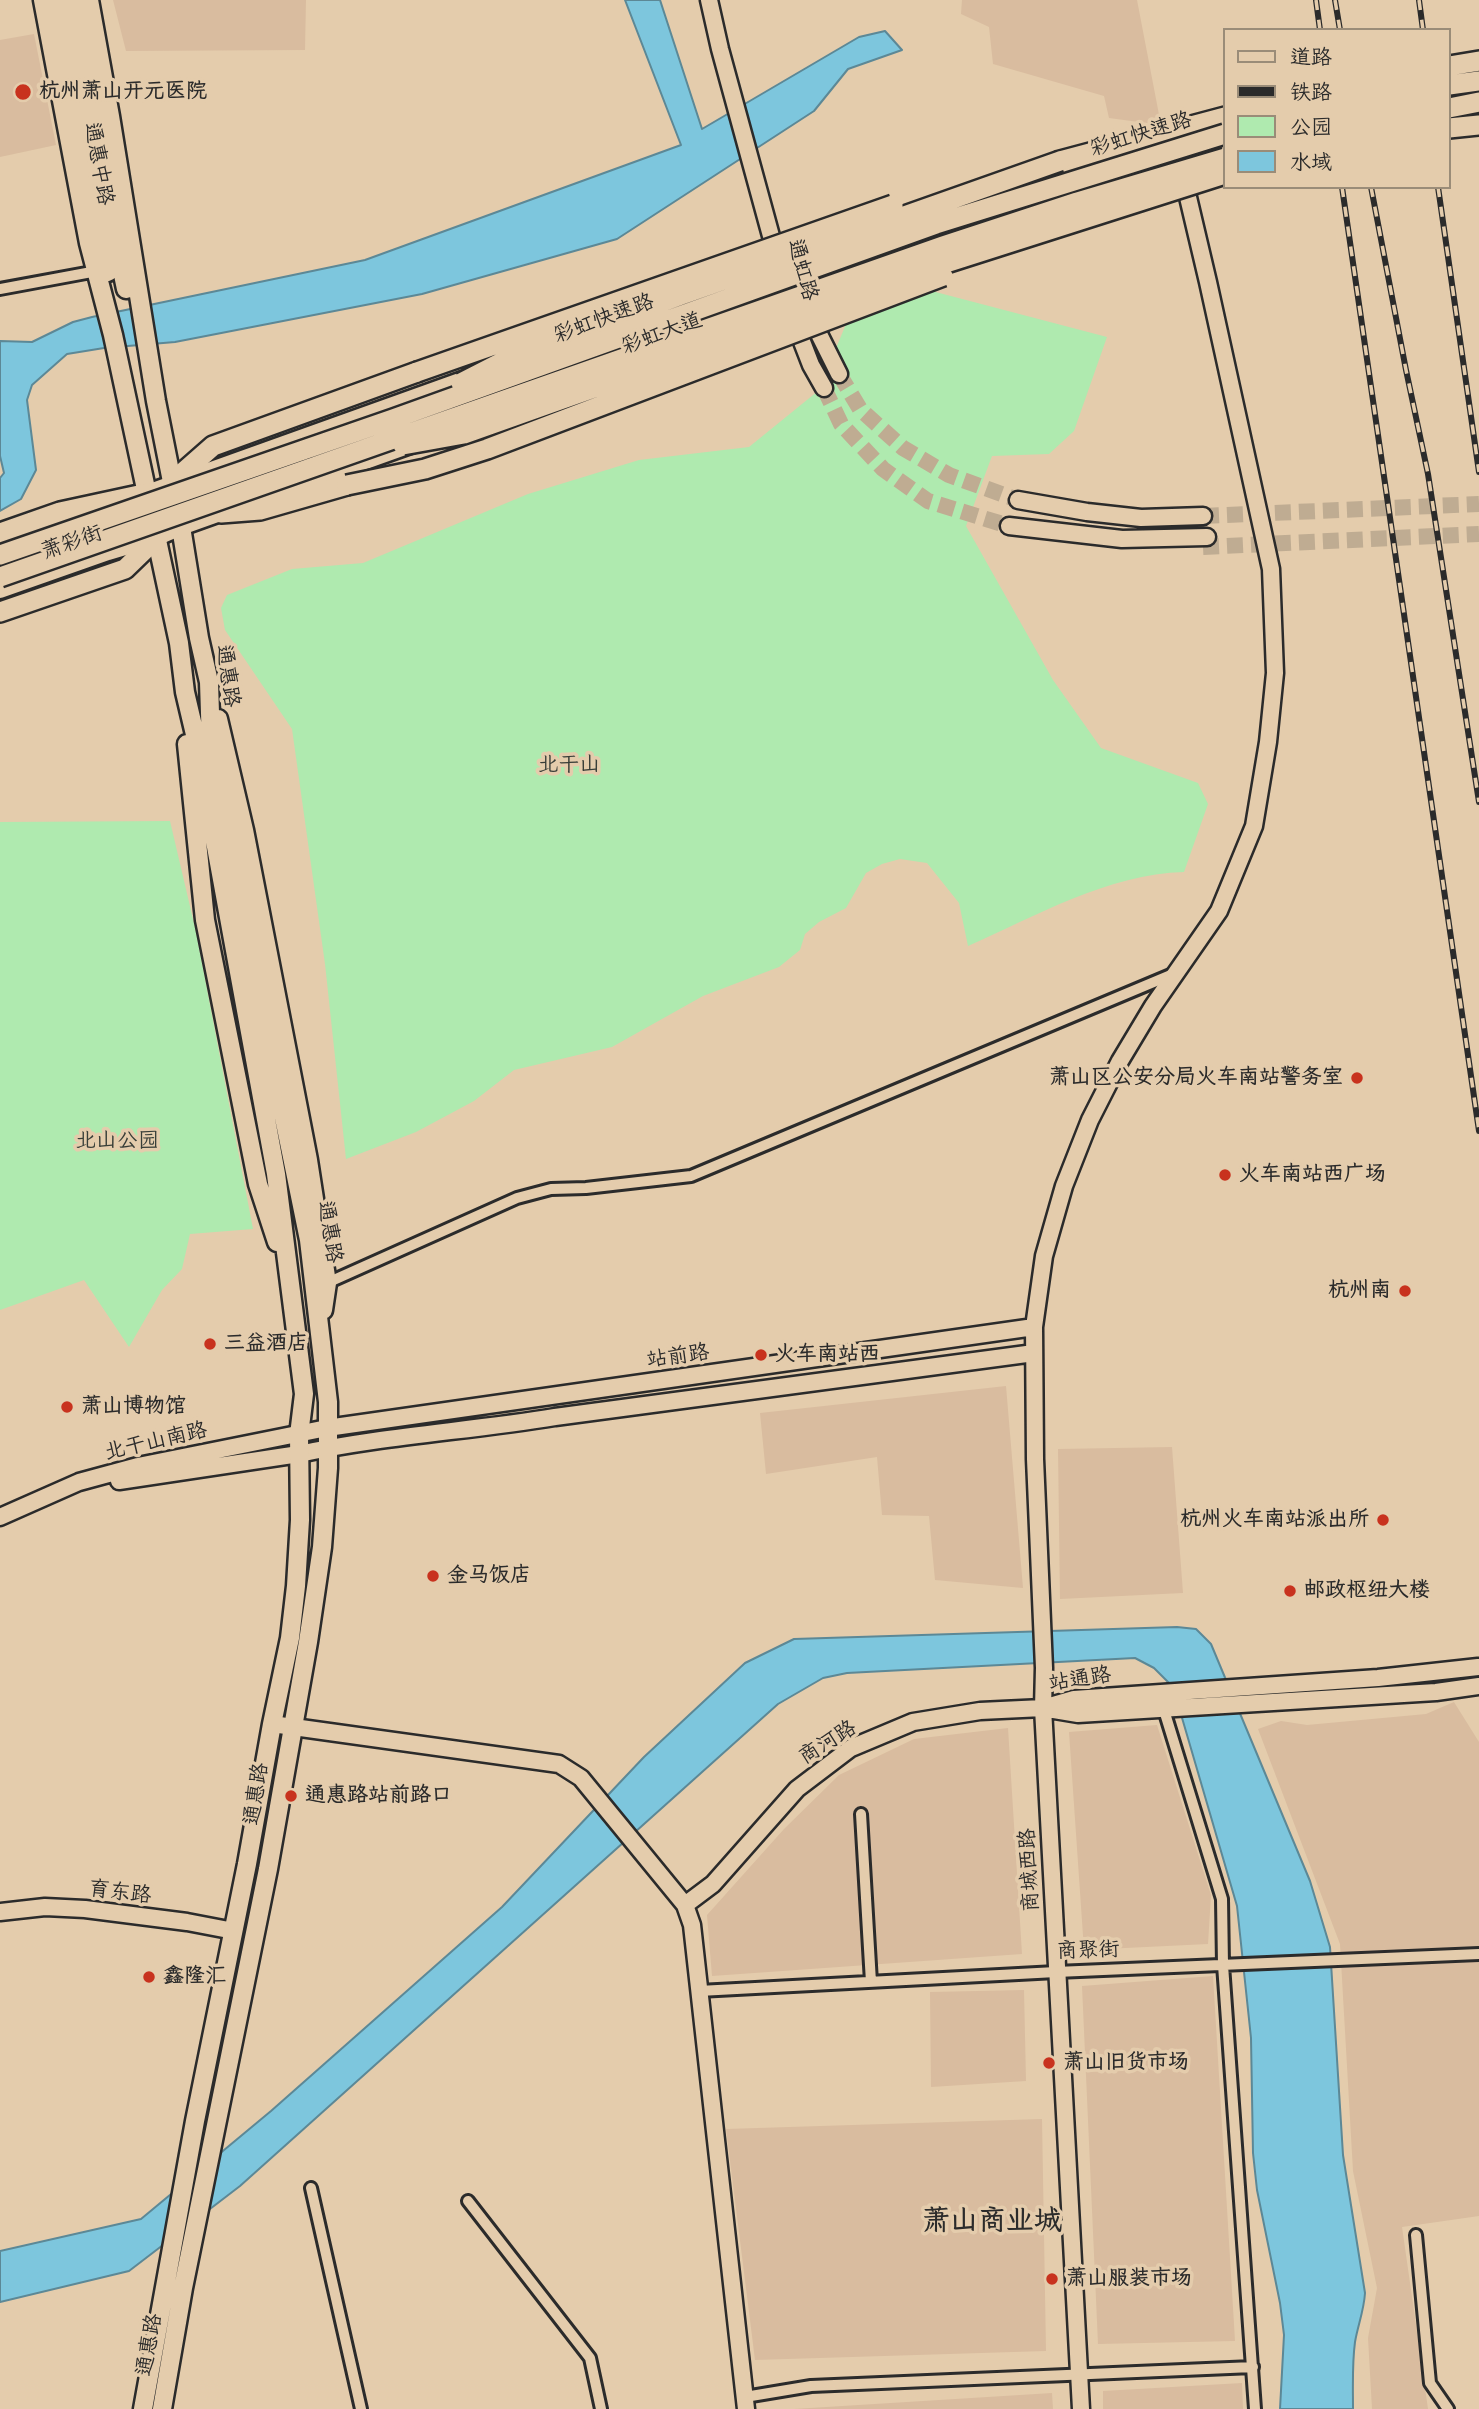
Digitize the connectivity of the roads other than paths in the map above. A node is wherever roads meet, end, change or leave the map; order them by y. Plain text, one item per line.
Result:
1 (43, 0) edge
2 (57, 0) edge
3 (75, 0) edge
4 (89, 0) edge
5 (709, 0) edge
6 (1479, 61) edge
7 (1451, 66) edge
8 (1479, 81) edge
9 (1451, 85) edge
10 (1479, 102) edge
11 (1451, 108) edge
12 (1224, 117) edge
13 (1479, 125) edge
14 (1451, 128) edge
15 (1224, 134) edge
16 (1451, 137) edge
17 (1479, 139) edge
18 (1175, 142) joint
19 (1224, 158) edge
20 (1060, 161) junction
21 (1224, 174) edge
22 (1185, 184) junction
23 (1084, 220) junction
24 (786, 267) junction
25 (97, 271) junction
26 (0, 289) edge
27 (799, 307) junction
28 (143, 328) junction
29 (115, 343) junction
30 (146, 349) joint
31 (839, 374) tunnel mouth
32 (824, 388) tunnel mouth
33 (393, 419) junction
34 (347, 454) junction
35 (172, 482) junction
36 (148, 493) junction
37 (1018, 500) tunnel mouth
38 (221, 513) junction
39 (1203, 516) tunnel mouth
40 (1009, 526) tunnel mouth
41 (181, 527) junction
42 (0, 533) edge
43 (158, 537) junction
44 (1205, 542) tunnel mouth
45 (0, 544) edge
46 (0, 555) edge
47 (0, 577) edge
48 (0, 590) edge
49 (0, 612) edge
50 (209, 682) junction
51 (1176, 973) junction
52 (327, 1283) junction
53 (1034, 1327) junction
54 (319, 1334) junction
55 (1034, 1353) junction
56 (327, 1428) junction
57 (299, 1435) junction
58 (327, 1448) junction
59 (299, 1454) junction
60 (56, 1493) junction
61 (0, 1517) edge
62 (1478, 1667) edge
63 (1479, 1686) edge
64 (1042, 1708) junction
65 (1164, 1710) junction
66 (272, 1724) junction
67 (291, 1726) junction
68 (861, 1814) dead end
69 (685, 1905) junction
70 (0, 1912) edge
71 (234, 1931) junction
72 (1479, 1954) edge
73 (1223, 1965) junction
74 (1056, 1972) junction
75 (871, 1982) junction
76 (699, 1991) junction
77 (311, 2188) dead end
78 (468, 2201) dead end
79 (1416, 2235) dead end
80 (1253, 2367) junction
81 (1080, 2376) junction
82 (745, 2403) edge
83 (143, 2409) edge
84 (162, 2409) edge
85 (361, 2409) edge
86 (601, 2409) edge
87 (1081, 2409) edge
88 (1255, 2409) edge
89 (1448, 2409) edge

1 - 25 main road, 通惠中路
2 - 29 main road, 通惠中路
3 - 28 main road, 通惠中路
4 - 28 main road, 通惠中路
5 - 24 main road, 通虹路
6 - 7 highway
8 - 9 highway
10 - 11 highway
12 - 20 highway
13 - 14 highway
15 - 33 highway, 彩虹快速路, bridge
16 - 17 highway
18 - 22 main road, 商城西路
18 - 24 main road, 彩虹大道
19 - 34 highway, 彩虹快速路, bridge
20 - 33 highway, bridge
20 - 35 highway, bridge
21 - 23 highway, bridge
22 - 27 main road, 彩虹大道
22 - 51 main road, 商城西路
23 - 34 highway, bridge
23 - 38 highway, bridge
24 - 27 main road, 通虹路
24 - 35 main road, 彩虹大道
25 - 26 street
25 - 29 main road, 通惠中路
27 - 31 main road, 通虹路
27 - 32 main road, 通虹路
27 - 38 main road, 彩虹大道
28 - 30 main road, 通惠中路
29 - 36 main road, 通惠路
30 - 35 main road, 通惠路
33 - 46 highway, 彩虹快速路, bridge
34 - 47 highway, 彩虹快速路, bridge
35 - 36 main road, 彩虹大道
35 - 41 main road, 通惠路
36 - 42 highway
36 - 43 main road, 通惠路
36 - 45 main road, 萧彩街
37 - 39 main road
38 - 41 main road, 彩虹大道
40 - 44 main road
41 - 43 main road, 彩虹大道
41 - 50 main road, 通惠路
43 - 48 main road, 萧彩街
43 - 49 highway
43 - 57 main road, 通惠路
50 - 52 main road
50 - 54 main road, 通惠路
51 - 52 street
51 - 53 main road, 商城西路
52 - 54 main road
53 - 55 main road, 商城西路
53 - 56 main road, 站前路
54 - 56 main road, 通惠路
55 - 58 main road
55 - 64 main road, 商城西路
56 - 57 main road, 北干山南路
56 - 58 main road, 通惠路
57 - 59 main road, 通惠路
57 - 60 main road, 北干山南路
58 - 59 main road
58 - 67 main road, 通惠路
59 - 60 main road
59 - 66 main road, 通惠路
60 - 61 main road, 北干山南路
62 - 64 main road, 站通路
63 - 65 main road, 站通路
64 - 65 main road, 站通路
64 - 69 main road, 商河路
64 - 74 main road, 商城西路
65 - 73 street
66 - 67 main road
66 - 71 main road, 通惠路
67 - 69 main road
67 - 84 main road, 通惠路
68 - 75 street
69 - 76 main road
70 - 71 main road, 育东路
71 - 83 main road, 通惠路
72 - 73 street, 商聚街
73 - 74 street, 商聚街
73 - 80 street
74 - 75 street, 商聚街
74 - 81 main road, 商城西路
75 - 76 street, 商聚街
76 - 82 main road
77 - 85 street
78 - 86 street
79 - 89 street
80 - 81 street
80 - 88 street
81 - 82 street
81 - 87 main road, 商城西路

